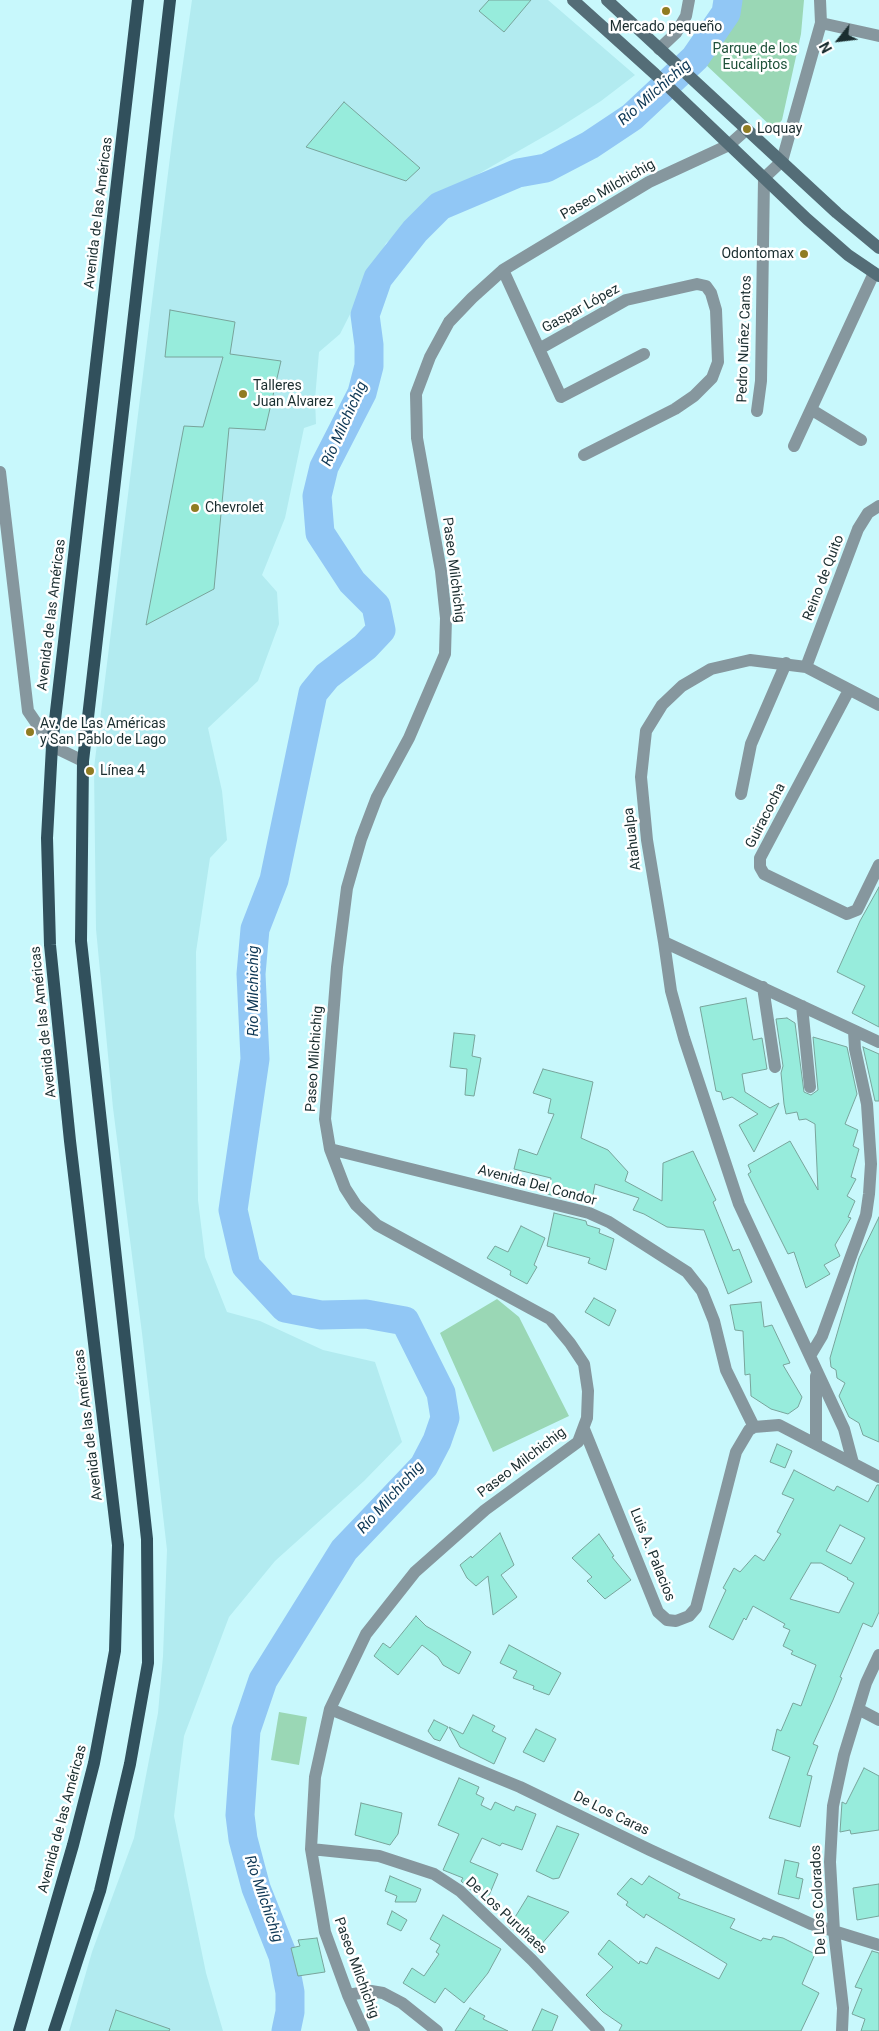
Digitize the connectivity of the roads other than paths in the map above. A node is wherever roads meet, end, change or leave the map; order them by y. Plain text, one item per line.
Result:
1 (138, 0) edge
2 (170, 0) edge
3 (574, 0) edge
4 (607, 0) edge
5 (690, 0) edge
6 (820, 0) edge
7 (821, 23) junction
8 (879, 36) edge
9 (663, 52) junction
10 (747, 129) junction
11 (729, 145) junction
12 (782, 161) junction
13 (764, 178) junction
14 (879, 248) edge
15 (504, 270) junction
16 (876, 275) edge
17 (539, 349) junction
18 (644, 354) dead end
19 (812, 410) junction
20 (757, 411) dead end
21 (860, 440) dead end
22 (794, 446) dead end
23 (584, 455) dead end
24 (0, 472) edge
25 (879, 506) edge
26 (786, 663) junction
27 (806, 667) junction
28 (849, 690) junction
29 (879, 705) edge
30 (52, 746) junction
31 (83, 761) junction
32 (741, 794) dead end
33 (879, 865) edge
34 (664, 942) junction
35 (763, 987) junction
36 (802, 1006) junction
37 (854, 1031) junction
38 (879, 1042) edge
39 (775, 1067) dead end
40 (810, 1087) dead end
41 (330, 1148) junction
42 (810, 1356) junction
43 (815, 1369) junction
44 (754, 1427) junction
45 (584, 1429) junction
46 (816, 1443) junction
47 (854, 1463) junction
48 (879, 1476) edge
49 (879, 1655) edge
50 (330, 1709) junction
51 (858, 1710) junction
52 (879, 1720) edge
53 (311, 1848) junction
54 (834, 1931) junction
55 (879, 1945) edge
56 (348, 1996) junction
57 (19, 2031) edge
58 (54, 2031) edge
59 (364, 2031) edge
60 (436, 2031) edge
61 (600, 2031) edge
62 (842, 2031) edge

1 - 30 main road, Avenida de las Américas
2 - 31 main road
3 - 11 main road
4 - 9 main road
5 - 9 street
6 - 7 street
7 - 8 street
7 - 12 street
9 - 10 main road
10 - 11 street, Paseo Milchichig
10 - 12 main road
11 - 13 main road
11 - 15 street, Paseo Milchichig
12 - 13 street
12 - 14 main road
13 - 16 main road
13 - 20 street, Pedro Nuñez Cantos
15 - 17 street
15 - 41 street, Paseo Milchichig
16 - 19 street
17 - 18 street
17 - 23 street, Gaspar López
19 - 21 street
19 - 22 street
24 - 30 street
25 - 27 street, Reino de Quito
26 - 27 street, Atahualpa
26 - 32 street
26 - 34 street, Atahualpa
27 - 28 street, Atahualpa
28 - 29 street, Atahualpa
28 - 33 street, Guiracocha
30 - 31 street
30 - 57 main road, Avenida de las Américas
31 - 58 main road
34 - 35 street
34 - 42 street, Atahualpa
35 - 36 street
35 - 39 street
36 - 37 street
36 - 40 street
37 - 38 street
37 - 42 street
41 - 44 street, Avenida Del Condor
41 - 45 street, Paseo Milchichig
42 - 43 street, Atahualpa
43 - 46 street
43 - 47 street
44 - 45 street, Luis A. Palacios
44 - 46 street
45 - 50 street, Paseo Milchichig
46 - 47 street
47 - 48 street
49 - 51 street, De Los Colorados
50 - 53 street, Paseo Milchichig
50 - 54 street, De Los Caras
51 - 52 street
51 - 54 street, De Los Colorados
53 - 56 street, Paseo Milchichig
53 - 61 street, De Los Puruhaes
54 - 55 street, De Los Caras
54 - 62 street, De Los Colorados
56 - 59 street, Paseo Milchichig
56 - 60 street

